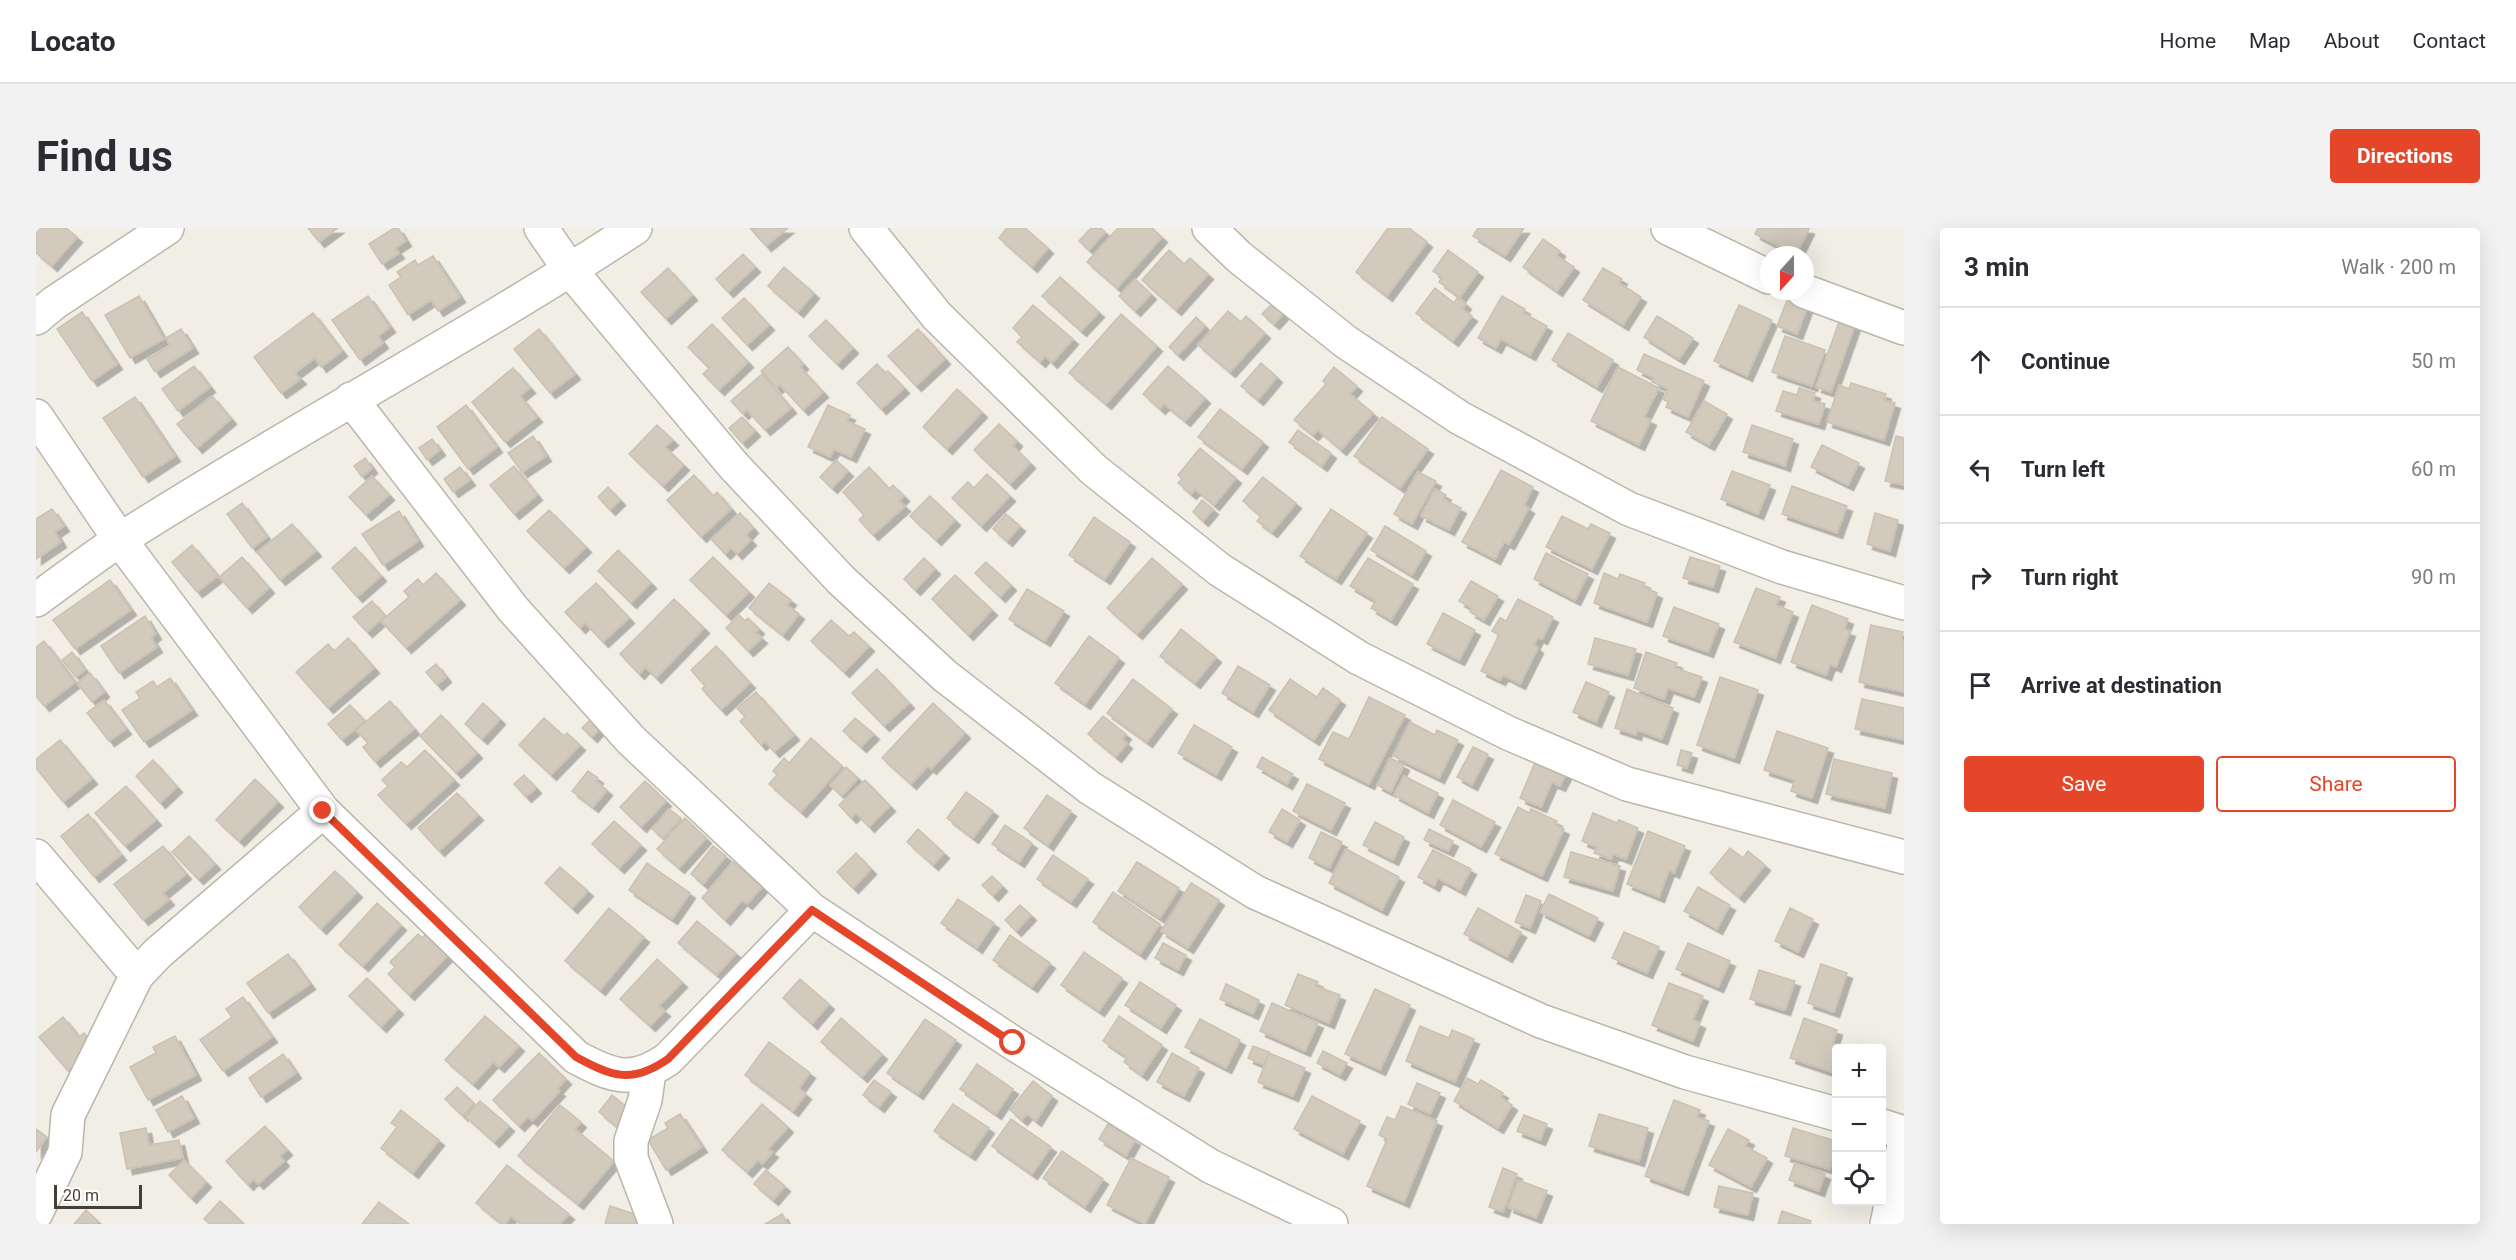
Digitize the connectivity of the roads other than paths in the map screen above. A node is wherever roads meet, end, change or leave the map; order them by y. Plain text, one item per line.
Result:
1 (167, 228) edge
2 (541, 228) edge
3 (635, 228) edge
4 (866, 228) edge
5 (1209, 228) edge
6 (1668, 228) edge
7 (570, 270) junction
8 (1760, 273) edge
9 (1814, 295) edge
10 (36, 318) edge
11 (1904, 328) edge
12 (351, 399) junction
13 (36, 416) edge
14 (120, 540) junction
15 (36, 600) edge
16 (1904, 603) edge
17 (323, 811) junction
18 (36, 856) edge
19 (1904, 857) edge
20 (812, 910) junction
21 (137, 975) junction
22 (649, 1072) junction
23 (1832, 1113) edge
24 (1886, 1127) edge
25 (1904, 1132) edge
26 (1904, 1146) edge
27 (36, 1214) edge
28 (656, 1224) edge
29 (1331, 1224) edge
30 (1887, 1224) edge

1 - 10 street
2 - 7 street
3 - 7 street
4 - 19 street
5 - 16 street
6 - 8 street
7 - 12 street
7 - 23 street
9 - 11 street
12 - 14 street
12 - 20 street
13 - 14 street
14 - 15 street
14 - 17 street
17 - 21 street
17 - 22 street
18 - 21 street
20 - 22 street
20 - 29 street
21 - 27 street
22 - 28 street
24 - 25 street
26 - 30 street

